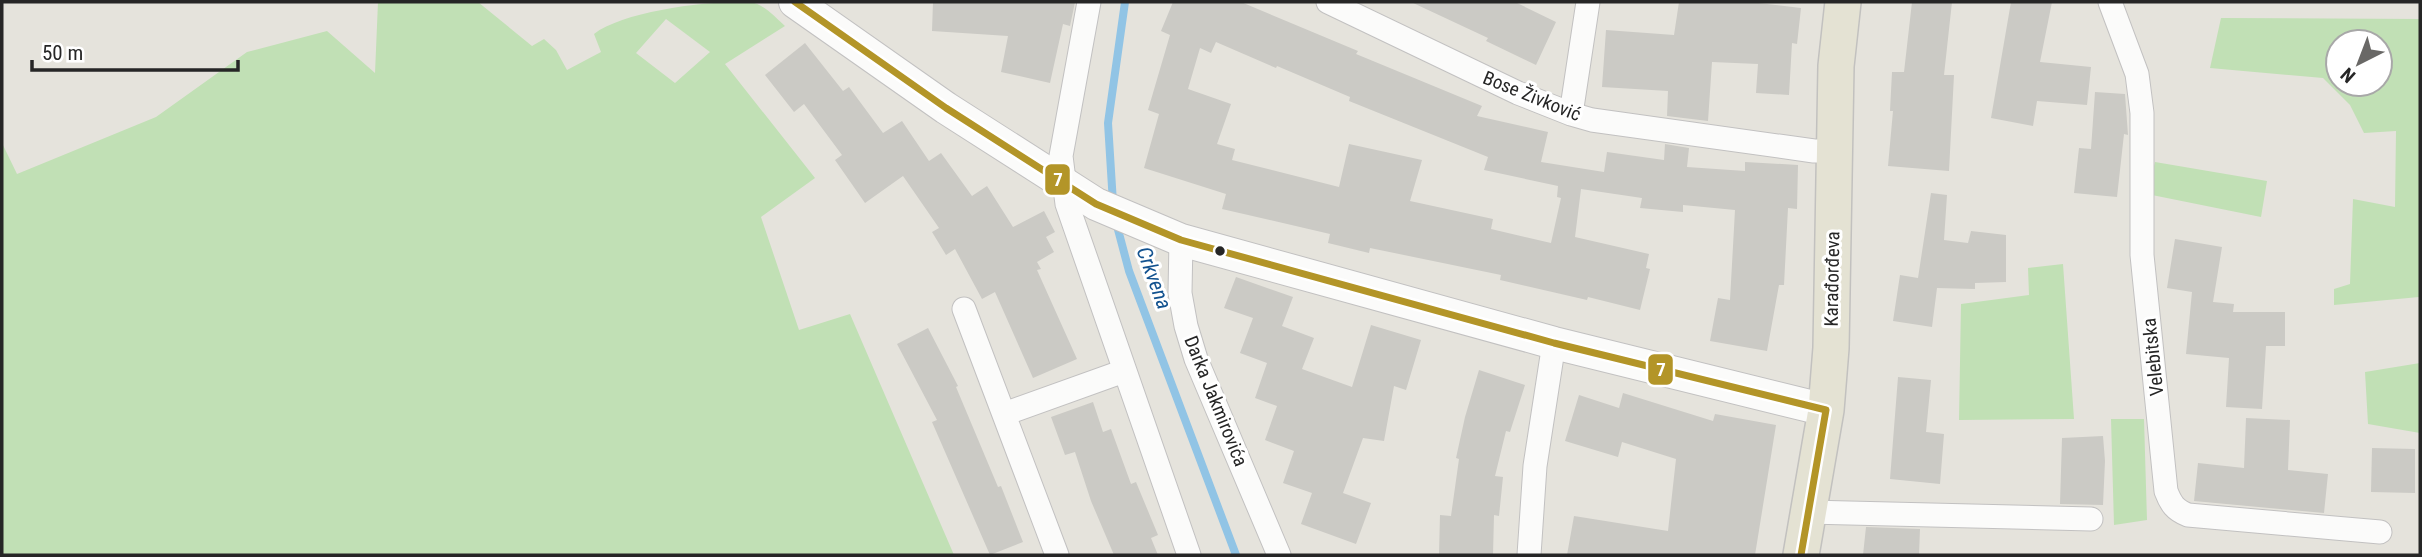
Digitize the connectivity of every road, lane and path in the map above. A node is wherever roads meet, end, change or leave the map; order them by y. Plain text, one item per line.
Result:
1 (795, 2) edge
2 (1089, 2) edge
3 (1328, 2) edge
4 (1588, 2) edge
5 (1843, 2) edge
6 (2110, 2) edge
7 (1571, 114) junction
8 (1833, 150) junction
9 (1064, 183) junction
10 (1181, 240) junction
11 (964, 309) dead end
12 (1554, 343) junction
13 (1124, 371) junction
14 (1826, 410) junction
15 (1004, 414) junction
16 (1808, 512) junction
17 (2091, 519) dead end
18 (2380, 532) dead end
19 (1057, 555) edge
20 (1189, 555) edge
21 (1279, 555) edge
22 (1529, 555) edge
23 (1801, 555) edge

1 - 9 street
2 - 9 street
3 - 7 street, Bose Živković
4 - 7 street
5 - 8 main road, Karađorđeva
6 - 18 street, Velebitska
7 - 8 street, Bose Živković
8 - 14 main road, Karađorđeva
9 - 10 street
9 - 13 street
10 - 12 street
10 - 21 street, Darka Jakmirovića
11 - 15 street
12 - 14 street
12 - 22 street
13 - 15 street
13 - 20 street
14 - 16 main road, Karađorđeva
15 - 19 street
16 - 17 street
16 - 23 main road, Karađorđeva

